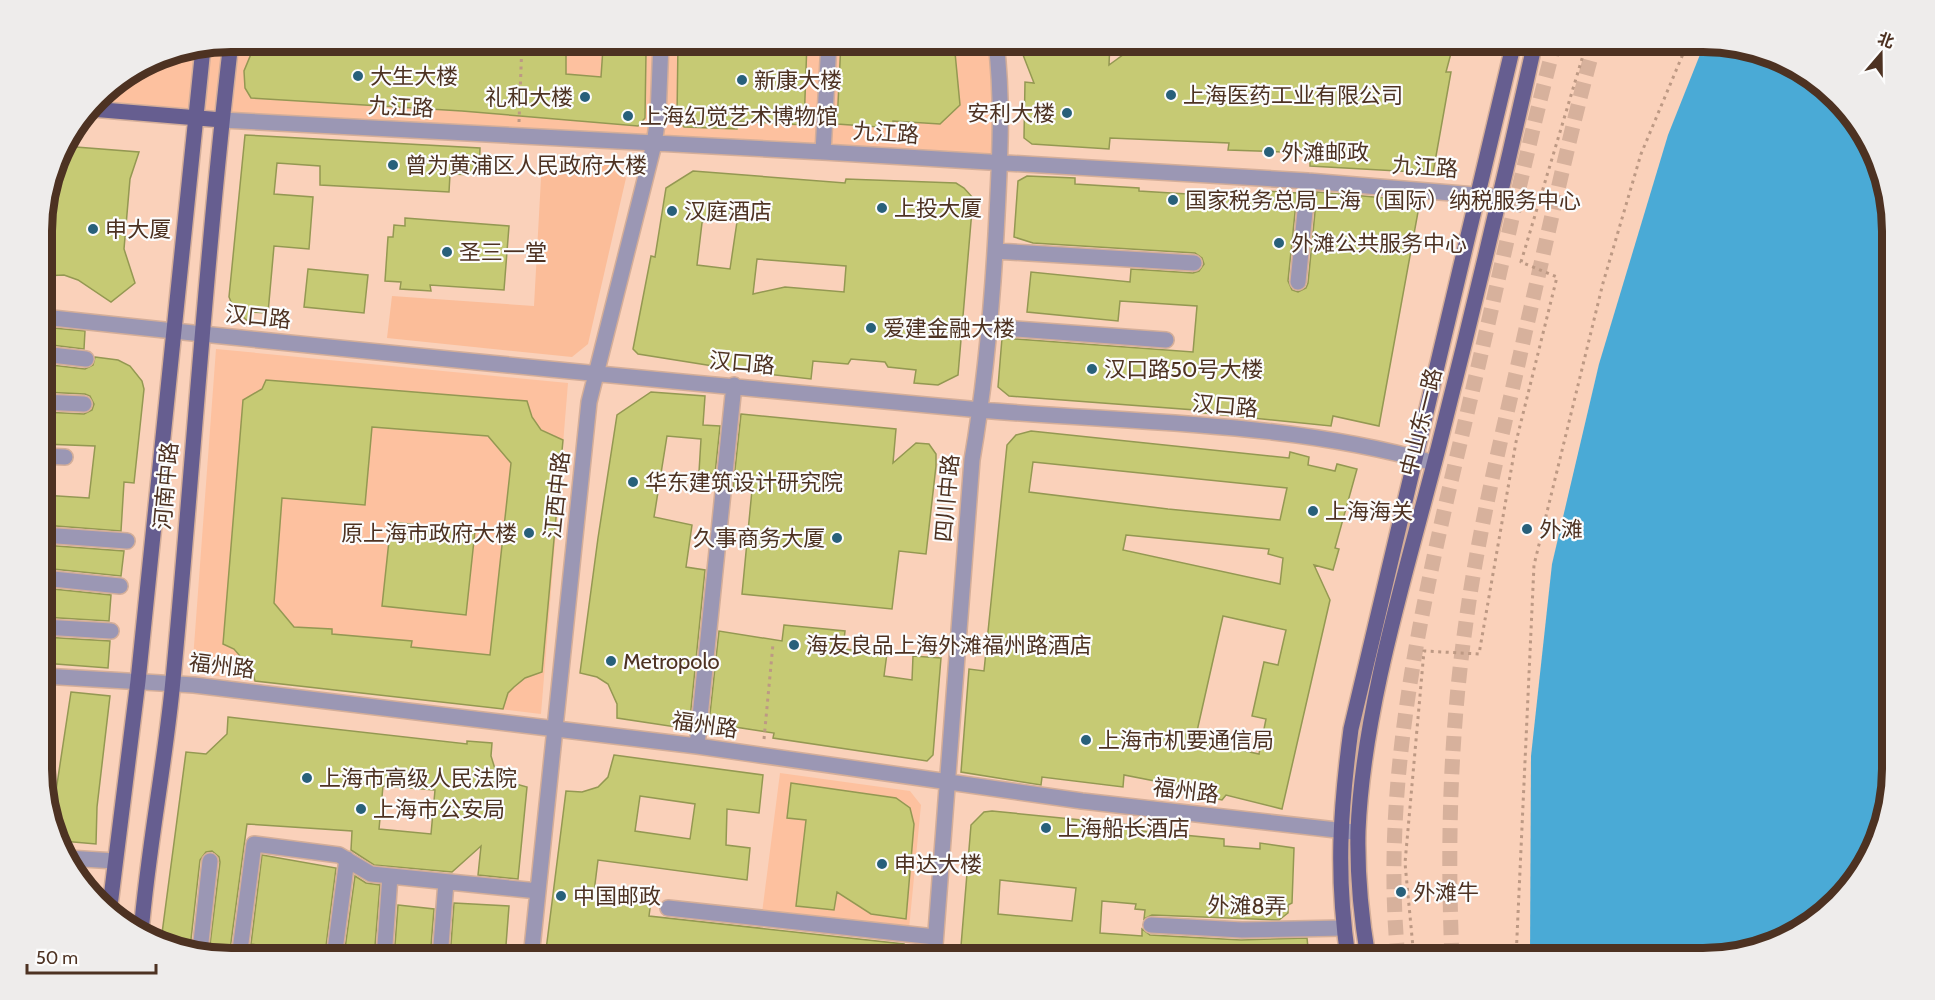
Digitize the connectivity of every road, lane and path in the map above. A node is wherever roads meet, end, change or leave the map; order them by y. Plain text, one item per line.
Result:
1 (997, 52) edge
2 (1512, 52) edge
3 (1533, 52) edge
4 (1584, 52) edge
5 (1684, 52) edge
6 (230, 53) edge
7 (522, 53) edge
8 (661, 53) edge
9 (828, 53) edge
10 (202, 55) edge
11 (99, 111) edge
12 (194, 118) junction
13 (222, 120) junction
14 (518, 136) junction
15 (654, 144) junction
16 (823, 152) junction
17 (1000, 163) junction
18 (1308, 181) junction
19 (1478, 194) junction
20 (1499, 197) junction
21 (995, 251) junction
22 (1194, 263) dead end
23 (1298, 282) dead end
24 (53, 317) edge
25 (989, 327) junction
26 (173, 331) junction
27 (201, 334) junction
28 (1166, 340) dead end
29 (53, 355) edge
30 (86, 359) dead end
31 (597, 372) junction
32 (734, 385) junction
33 (53, 402) edge
34 (84, 404) dead end
35 (981, 410) junction
36 (53, 456) edge
37 (65, 457) dead end
38 (1416, 458) junction
39 (1434, 463) junction
40 (52, 536) edge
41 (127, 541) dead end
42 (52, 579) edge
43 (120, 586) dead end
44 (52, 628) edge
45 (111, 631) dead end
46 (773, 644) dead end
47 (52, 677) edge
48 (138, 681) junction
49 (173, 683) junction
50 (556, 728) junction
51 (697, 746) junction
52 (762, 756) junction
53 (946, 783) junction
54 (1339, 832) junction
55 (1358, 832) junction
56 (77, 859) edge
57 (347, 859) junction
58 (116, 861) junction
59 (210, 861) dead end
60 (390, 876) junction
61 (446, 882) junction
62 (538, 891) junction
63 (109, 899) edge
64 (668, 908) dead end
65 (142, 923) edge
66 (1150, 925) dead end
67 (1344, 928) junction
68 (935, 937) junction
69 (201, 945) edge
70 (1347, 947) edge
71 (1366, 947) edge
72 (1413, 947) edge
73 (1516, 947) edge
74 (240, 948) edge
75 (335, 948) edge
76 (385, 948) edge
77 (441, 948) edge
78 (532, 948) edge
79 (934, 948) edge

1 - 17 street, 四川中路
2 - 19 main road, 中山东一路
3 - 20 main road, 中山东一路
4 - 72 path
5 - 73 path
6 - 13 main road, 河南中路
7 - 14 path
8 - 15 street, 江西中路
9 - 16 street
10 - 12 main road, 河南中路
11 - 12 main road, 九江路
12 - 13 main road, 九江路
12 - 26 main road, 河南中路
13 - 14 street, 九江路
13 - 27 main road, 河南中路
14 - 15 street, 九江路
15 - 16 street, 九江路
15 - 31 street, 江西中路
16 - 17 street, 九江路
17 - 18 street, 九江路
17 - 21 street, 四川中路
18 - 19 street, 九江路
18 - 23 street
19 - 20 street, 九江路
19 - 38 main road, 中山东一路
20 - 39 main road, 中山东一路
21 - 22 street
21 - 25 street, 四川中路
24 - 26 street, 汉口路
25 - 28 street
25 - 35 street, 四川中路
26 - 27 street, 汉口路
26 - 48 main road, 河南中路
27 - 31 street, 汉口路
27 - 49 main road, 河南中路
29 - 30 street
31 - 32 street, 汉口路
31 - 50 street, 江西中路
32 - 35 street, 汉口路
32 - 51 street
33 - 34 street
35 - 38 street, 汉口路
35 - 53 street, 四川中路
36 - 37 street
38 - 39 street, 汉口路
38 - 54 main road, 中山东一路
39 - 55 main road, 中山东一路
40 - 41 street
42 - 43 street
44 - 45 street
46 - 52 path
47 - 48 street, 福州路
48 - 49 street, 福州路
48 - 58 main road, 河南中路
49 - 50 street, 福州路
49 - 65 main road, 河南中路
50 - 51 street, 福州路
50 - 62 street, 江西中路
51 - 52 street, 福州路
52 - 53 street, 福州路
53 - 54 street, 福州路
53 - 68 street, 四川中路
54 - 55 street, 福州路
54 - 67 main road, 中山东一路
55 - 71 main road, 中山东一路
56 - 58 street
57 - 60 street
57 - 74 street
57 - 75 street
58 - 63 main road, 河南中路
59 - 69 street
60 - 61 street
60 - 76 street
61 - 62 street
61 - 77 street
62 - 78 street, 江西中路
64 - 68 street
66 - 67 street, 外滩8弄
67 - 70 main road, 中山东一路
68 - 79 street, 四川中路

